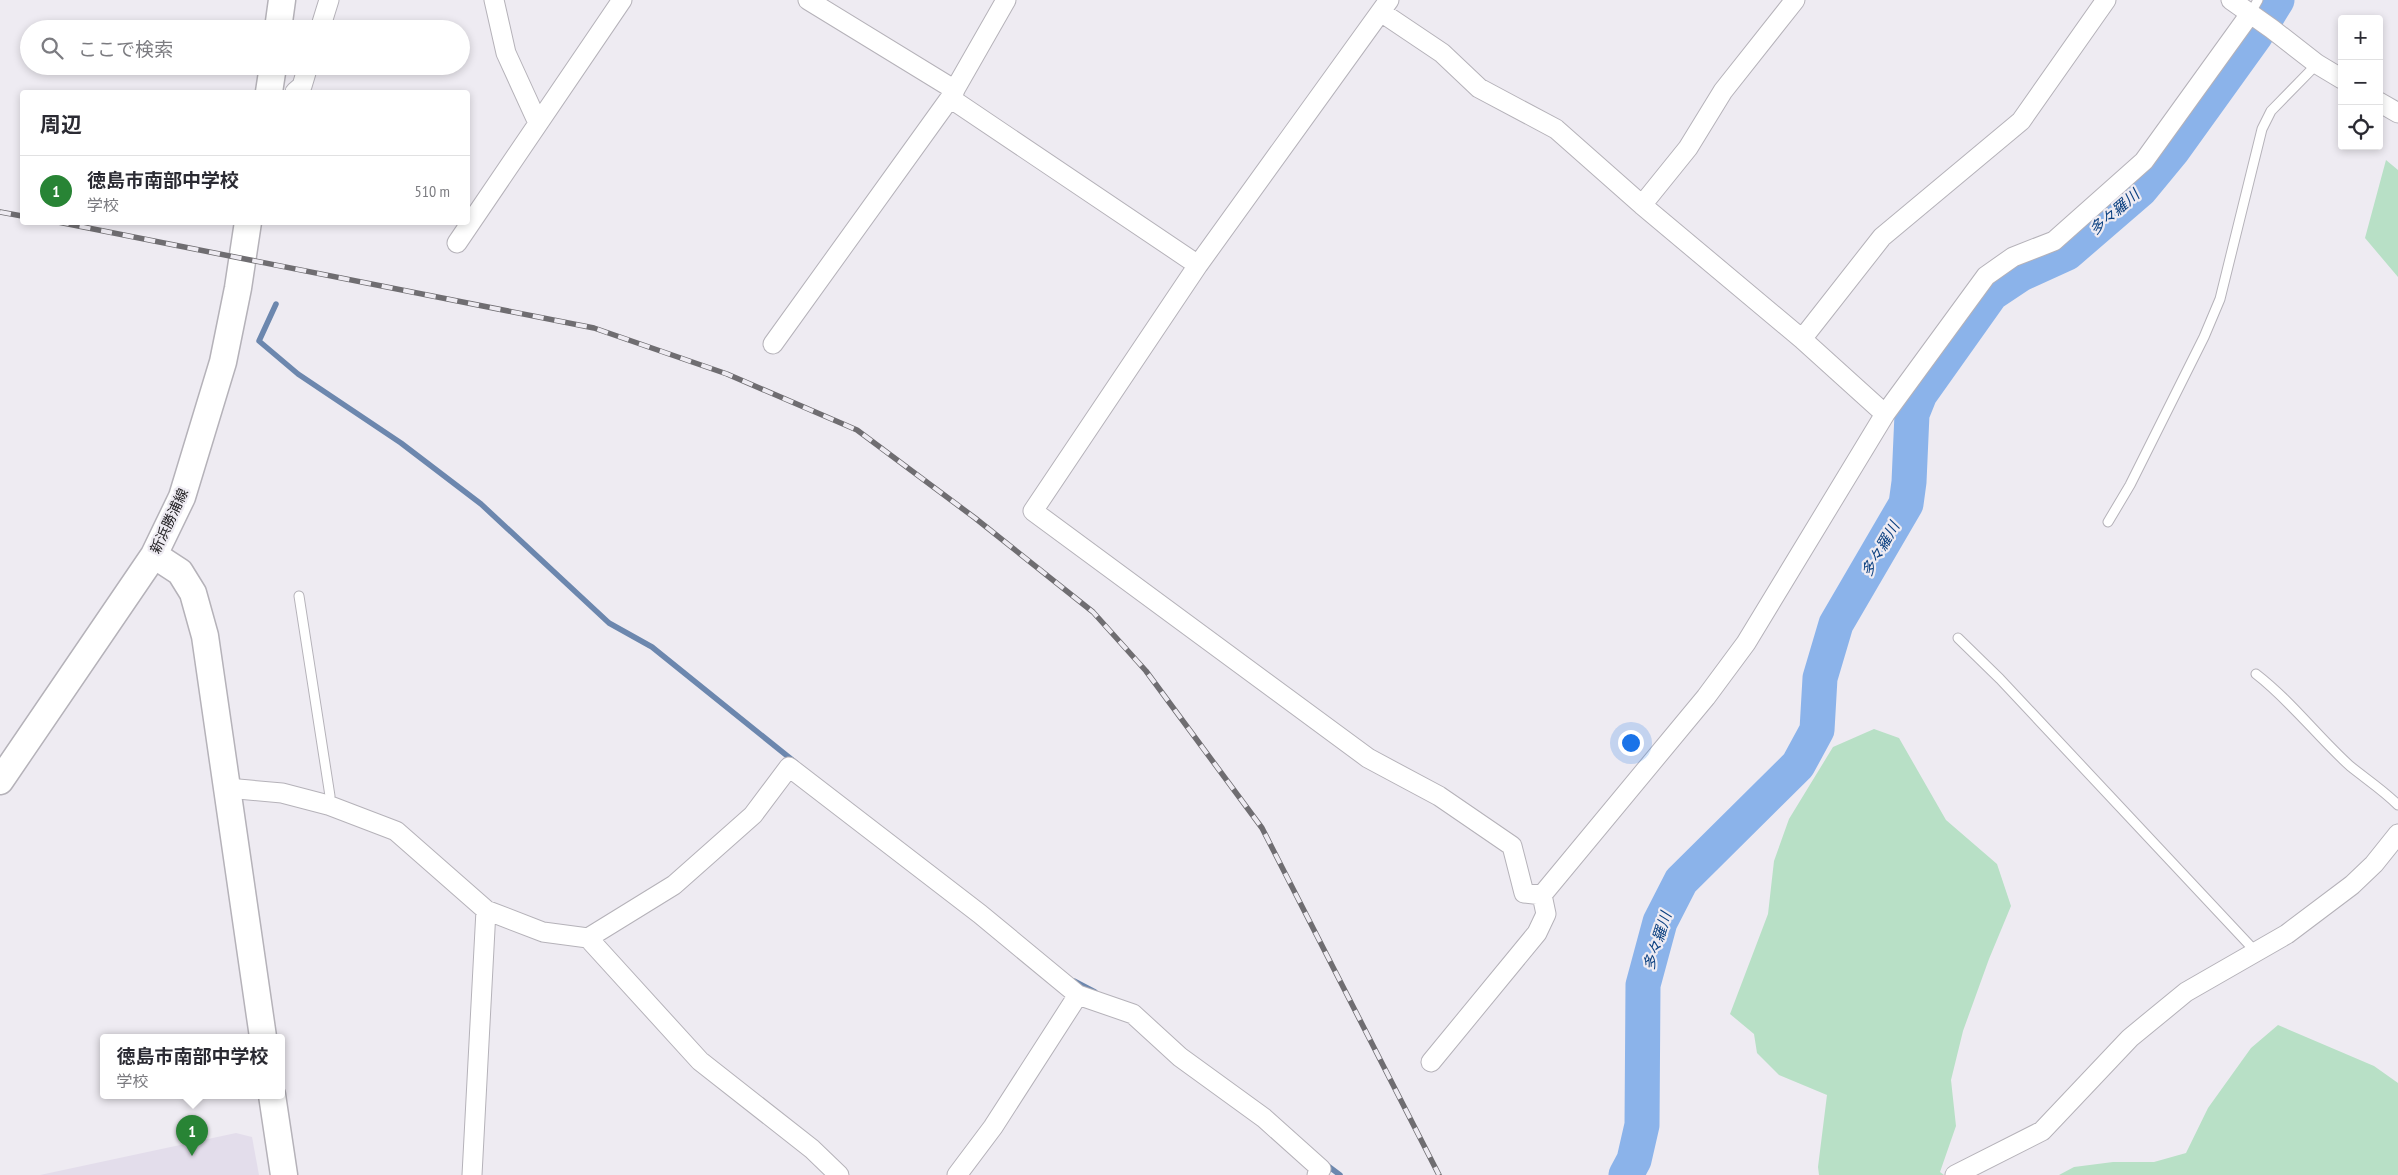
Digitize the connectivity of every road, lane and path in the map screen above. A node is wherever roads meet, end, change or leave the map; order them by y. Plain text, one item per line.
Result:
1 (282, 0) edge
2 (330, 0) edge
3 (494, 0) edge
4 (622, 0) edge
5 (808, 0) edge
6 (1006, 0) edge
7 (1796, 0) edge
8 (2106, 0) edge
9 (2231, 0) edge
10 (1385, 6) edge
11 (2254, 10) edge
12 (279, 20) edge
13 (323, 20) edge
14 (2317, 64) junction
15 (272, 75) edge
16 (305, 75) edge
17 (2338, 77) edge
18 (269, 90) edge
19 (297, 90) edge
20 (952, 94) junction
21 (2383, 104) edge
22 (2398, 113) edge
23 (538, 123) junction
24 (1642, 205) junction
25 (470, 224) edge
26 (248, 225) edge
27 (469, 225) edge
28 (457, 243) dead end
29 (1198, 265) junction
30 (1802, 339) junction
31 (773, 344) dead end
32 (1885, 414) junction
33 (2108, 522) dead end
34 (154, 555) junction
35 (299, 596) dead end
36 (1958, 638) dead end
37 (2256, 674) dead end
38 (0, 780) edge
39 (228, 788) junction
40 (328, 805) junction
41 (2398, 805) edge
42 (2398, 834) edge
43 (1542, 895) junction
44 (486, 910) junction
45 (588, 938) junction
46 (2256, 952) junction
47 (1078, 995) junction
48 (263, 1034) edge
49 (1431, 1062) dead end
50 (273, 1099) edge
51 (284, 1175) edge
52 (472, 1175) edge
53 (839, 1175) edge
54 (957, 1175) edge
55 (1318, 1175) edge
56 (1954, 1175) edge

1 - 12 main road
2 - 13 street
3 - 23 street
4 - 23 street
5 - 20 street
6 - 20 street
7 - 24 street
8 - 30 street
9 - 11 street
10 - 24 street
10 - 29 street
11 - 14 street
11 - 32 street
14 - 17 street
14 - 33 lane
15 - 18 main road
16 - 19 street
20 - 29 street
20 - 31 street
21 - 22 street
23 - 25 street
24 - 30 street
26 - 34 main road, 新浜勝浦線
27 - 28 street
29 - 43 street
30 - 32 street
32 - 43 street
34 - 38 main road, 新浜勝浦線
34 - 39 main road
35 - 40 lane
36 - 46 lane
37 - 41 lane
39 - 40 street
39 - 48 main road
40 - 44 street
42 - 46 street
43 - 49 street
44 - 45 street
44 - 52 street
45 - 47 street
45 - 53 street
46 - 56 street
47 - 54 street
47 - 55 street
50 - 51 main road

